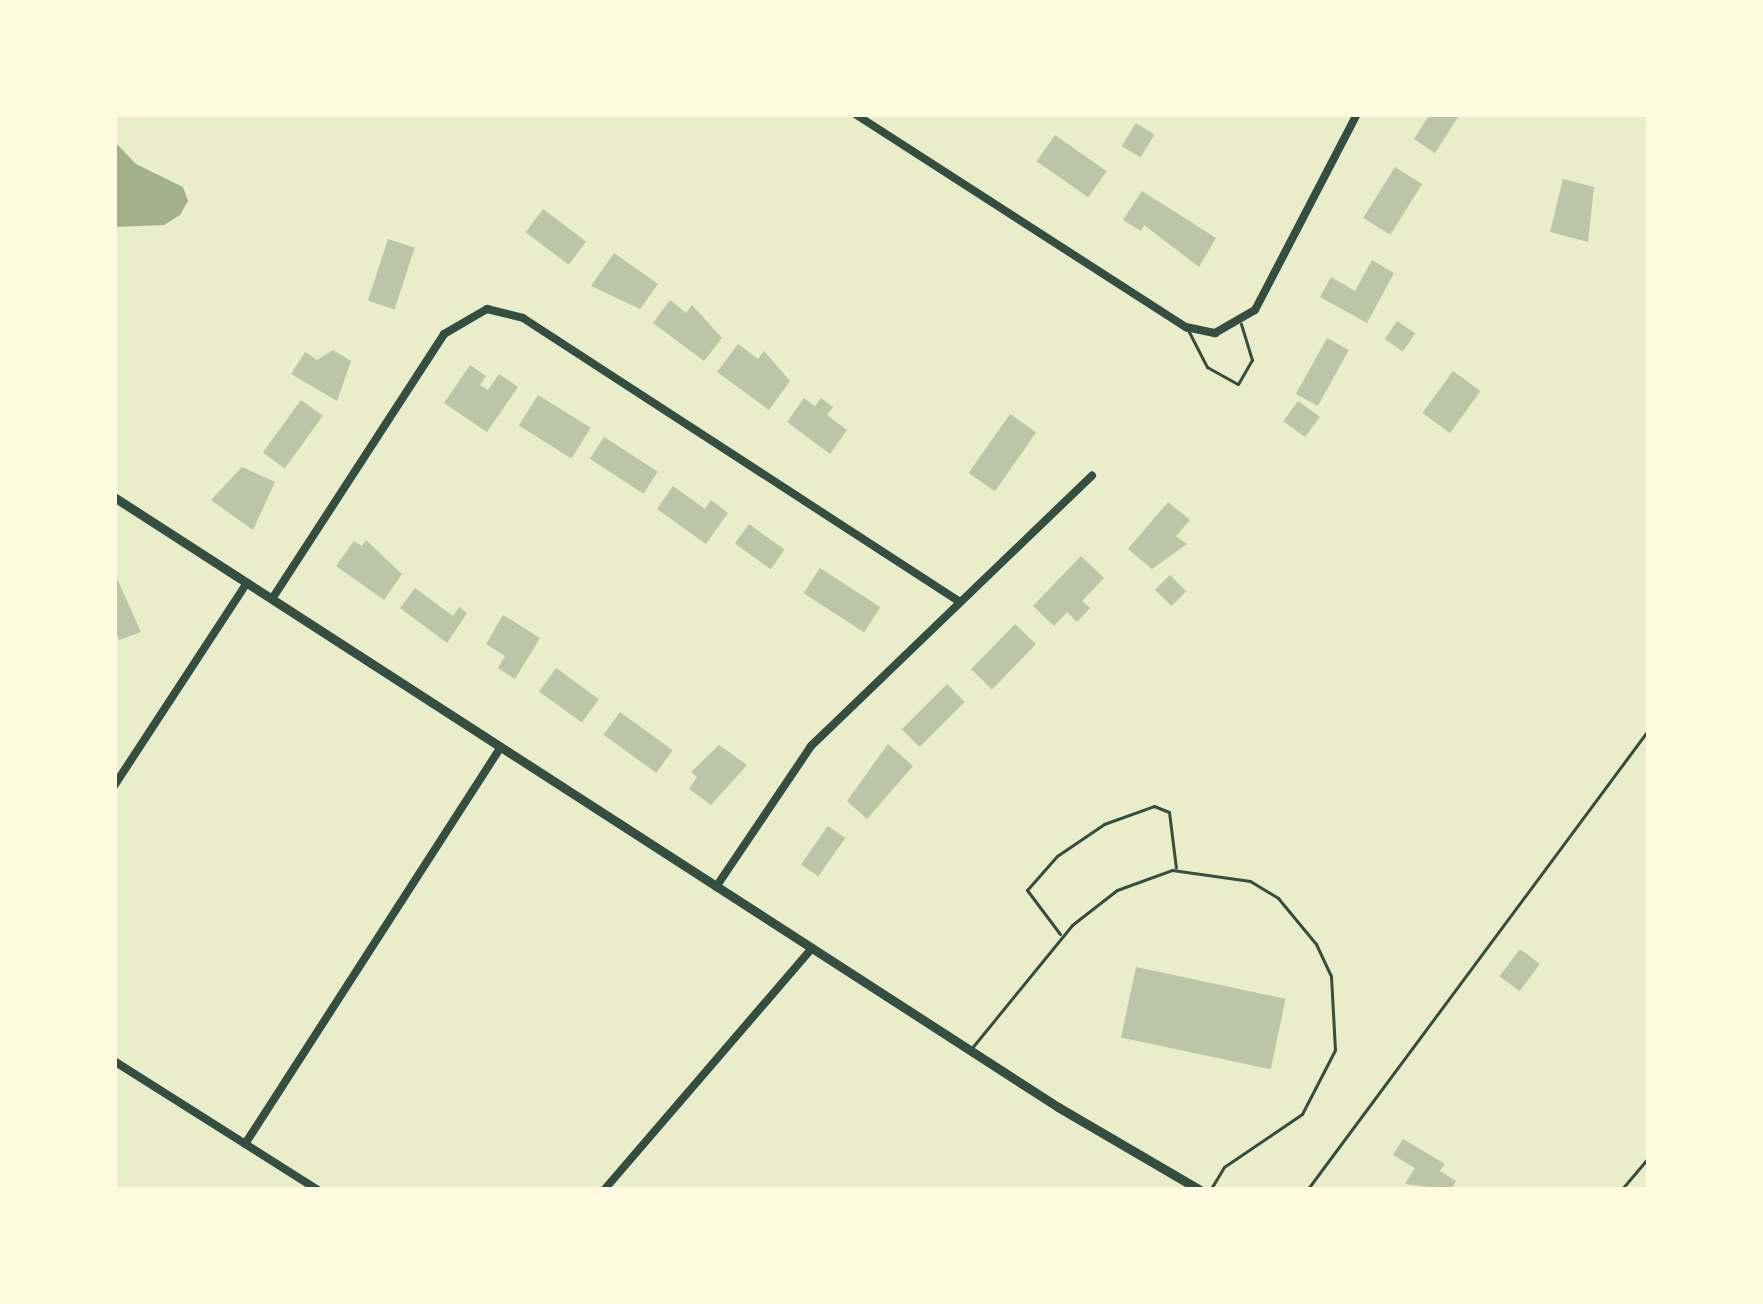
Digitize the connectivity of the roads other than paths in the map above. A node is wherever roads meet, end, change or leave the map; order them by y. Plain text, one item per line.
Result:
1 (855, 114) edge
2 (1358, 114) edge
3 (1241, 324) junction
4 (1186, 327) junction
5 (1092, 476) dead end
6 (114, 497) edge
7 (247, 583) junction
8 (272, 599) junction
9 (960, 602) junction
10 (1649, 729) edge
11 (501, 748) junction
12 (114, 786) edge
13 (1176, 870) junction
14 (716, 887) junction
15 (1062, 937) junction
16 (811, 949) junction
17 (970, 1050) junction
18 (114, 1061) edge
19 (245, 1144) junction
20 (1649, 1157) edge
21 (318, 1190) edge
22 (604, 1190) edge
23 (1199, 1190) edge
24 (1210, 1190) edge
25 (1307, 1190) edge
26 (1621, 1190) edge

1 - 4 street
2 - 3 street
3 - 4 street
3 - 4 lane
5 - 9 street
6 - 7 street
7 - 8 street
7 - 12 street
8 - 9 street
8 - 11 street
9 - 14 street
10 - 25 lane
11 - 14 street
11 - 19 street
13 - 15 lane
13 - 15 lane
13 - 24 lane
14 - 16 street
15 - 17 lane
16 - 17 street
16 - 22 street
17 - 23 street
18 - 19 street
19 - 21 street
20 - 26 lane

